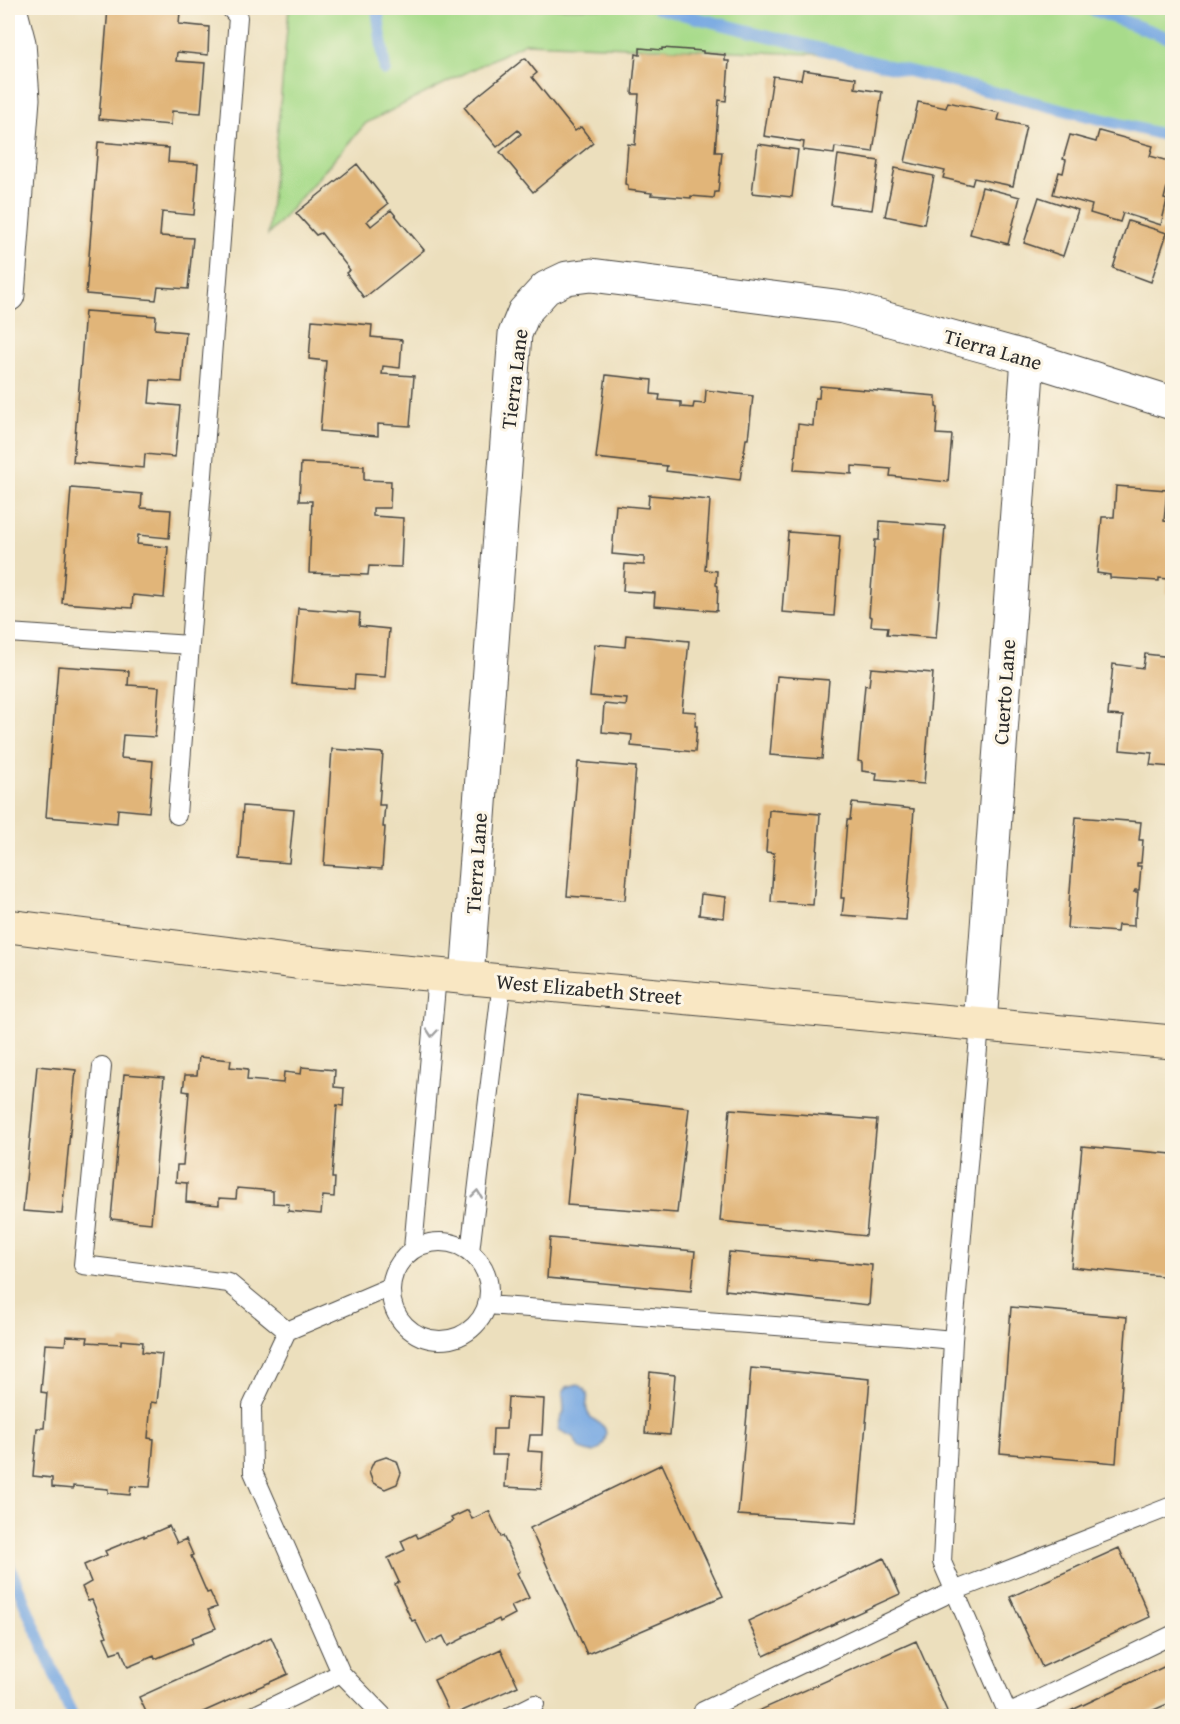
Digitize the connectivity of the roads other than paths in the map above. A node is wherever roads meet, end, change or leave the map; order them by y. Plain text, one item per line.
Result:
1 (10, 8) edge
2 (230, 8) edge
3 (8, 295) edge
4 (1028, 358) junction
5 (1173, 403) edge
6 (8, 633) edge
7 (190, 645) junction
8 (177, 816) dead end
9 (8, 926) edge
10 (452, 976) junction
11 (502, 981) junction
12 (980, 1025) junction
13 (1173, 1042) edge
14 (102, 1066) dead end
15 (413, 1249) junction
16 (470, 1252) junction
17 (390, 1287) junction
18 (487, 1305) junction
19 (287, 1331) junction
20 (953, 1340) junction
21 (1173, 1506) edge
22 (954, 1591) junction
23 (1173, 1635) edge
24 (341, 1673) junction
25 (535, 1704) dead end
26 (253, 1716) edge
27 (383, 1716) edge
28 (511, 1716) edge
29 (706, 1716) edge
30 (1007, 1716) edge

1 - 3 street
2 - 7 lane
4 - 5 street, Tierra Lane
4 - 10 street, Tierra Lane
4 - 12 street, Cuerto Lane
6 - 7 lane
7 - 8 lane
9 - 10 main road, West Elizabeth Street
10 - 11 main road, West Elizabeth Street
10 -> 15 lane
11 - 12 main road, West Elizabeth Street
16 -> 11 lane
12 - 13 main road, West Elizabeth Street
12 - 20 lane
14 - 19 lane
15 - 16 lane
15 - 17 lane
16 - 18 lane
17 - 18 lane
17 - 19 lane
18 - 20 lane
19 - 24 lane
20 - 22 lane
21 - 22 lane
22 - 29 lane
22 - 30 lane
23 - 30 lane
24 - 26 lane
24 - 27 lane
25 - 28 lane

